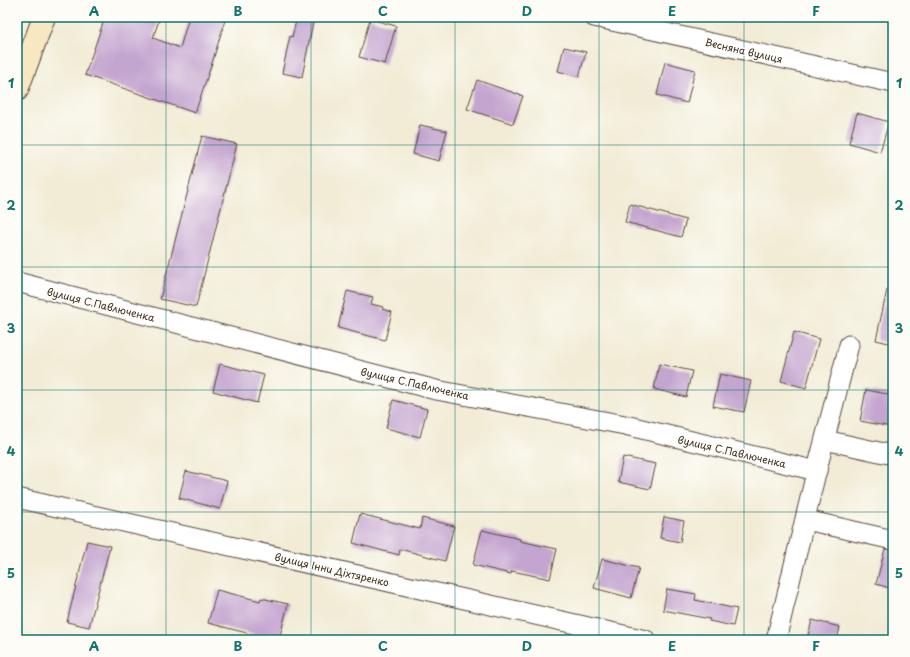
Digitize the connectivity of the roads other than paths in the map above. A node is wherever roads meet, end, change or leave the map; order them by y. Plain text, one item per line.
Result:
1 (44, 17) edge
2 (594, 17) edge
3 (893, 84) edge
4 (17, 90) edge
5 (17, 282) edge
6 (850, 345) dead end
7 (825, 440) junction
8 (893, 455) edge
9 (817, 471) junction
10 (17, 498) edge
11 (806, 520) junction
12 (893, 540) edge
13 (646, 640) edge
14 (776, 640) edge

1 - 4 street
2 - 3 street, Весняна вулиця
5 - 9 street, вулиця С.Павлюченка
6 - 7 street
7 - 8 street
7 - 9 street
9 - 11 street
10 - 13 street, вулиця Інни Діхтяренко
11 - 12 street
11 - 14 street

